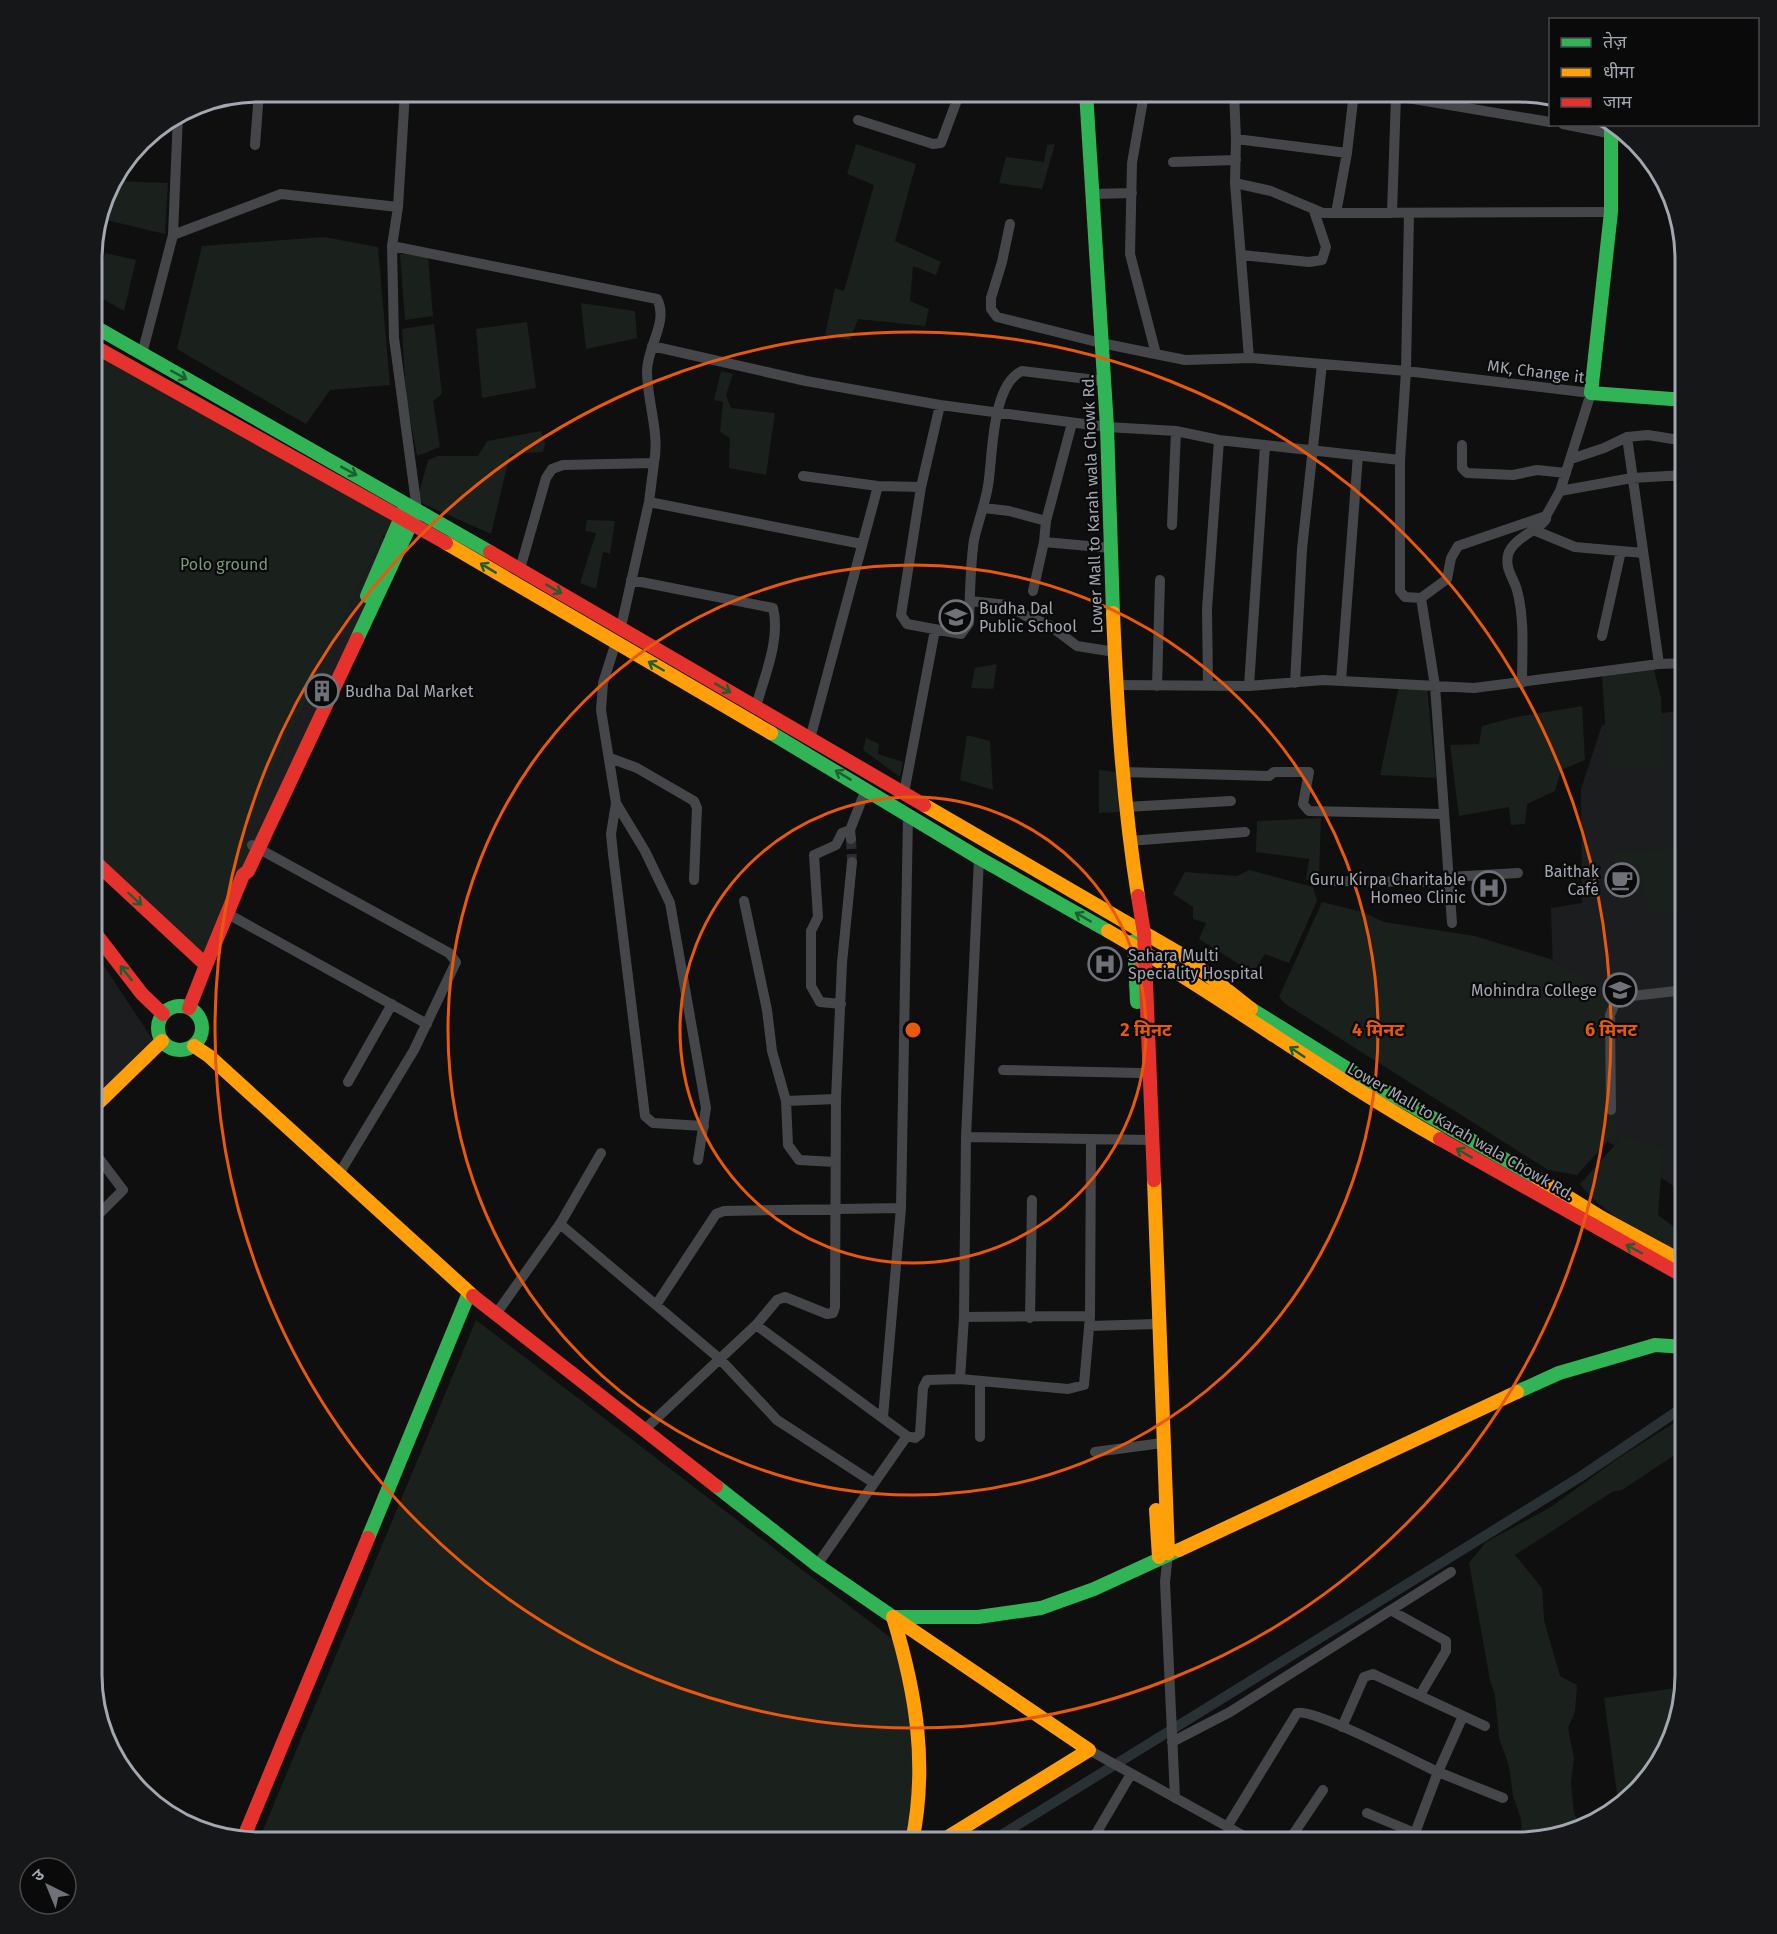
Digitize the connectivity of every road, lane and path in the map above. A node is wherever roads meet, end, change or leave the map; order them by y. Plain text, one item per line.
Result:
1 (258, 102) edge
2 (404, 102) edge
3 (957, 102) edge
4 (1087, 102) edge
5 (1143, 102) edge
6 (1234, 102) edge
7 (1353, 102) edge
8 (1396, 102) edge
9 (1432, 102) edge
10 (858, 120) dead end
11 (1549, 122) edge
12 (178, 126) edge
13 (1583, 126) edge
14 (1603, 128) edge
15 (1612, 134) edge
16 (1236, 139) junction
17 (255, 145) dead end
18 (1347, 153) junction
19 (1236, 160) junction
20 (1173, 162) dead end
21 (1235, 183) junction
22 (1132, 193) junction
23 (1092, 194) junction
24 (398, 207) junction
25 (1314, 211) junction
26 (1611, 212) junction
27 (1336, 213) junction
28 (1392, 213) junction
29 (1409, 213) junction
30 (1010, 224) dead end
31 (173, 235) junction
32 (392, 246) junction
33 (1242, 255) junction
34 (102, 331) edge
35 (1101, 343) junction
36 (652, 346) junction
37 (102, 350) edge
38 (142, 354) junction
39 (1156, 354) junction
40 (1249, 358) junction
41 (1322, 364) junction
42 (1406, 371) junction
43 (1104, 381) junction
44 (1591, 393) junction
45 (1675, 399) edge
46 (940, 405) junction
47 (997, 413) junction
48 (1072, 423) junction
49 (1107, 427) junction
50 (1176, 431) junction
51 (1628, 437) junction
52 (1675, 439) edge
53 (1219, 440) junction
54 (1265, 445) junction
55 (1462, 445) dead end
56 (1314, 450) junction
57 (1358, 455) junction
58 (1571, 459) junction
59 (1401, 460) junction
60 (654, 464) junction
61 (1566, 473) junction
62 (1675, 475) edge
63 (803, 476) dead end
64 (1632, 478) junction
65 (878, 486) junction
66 (921, 487) junction
67 (1560, 491) junction
68 (649, 502) junction
69 (984, 508) junction
70 (409, 514) junction
71 (1545, 516) junction
72 (1046, 521) junction
73 (1172, 525) dead end
74 (1536, 531) junction
75 (1044, 542) junction
76 (862, 544) junction
77 (1111, 549) junction
78 (1621, 551) junction
79 (1643, 553) junction
80 (520, 569) junction
81 (631, 580) junction
82 (1161, 580) dead end
83 (1033, 591) dead end
84 (1421, 598) junction
85 (970, 601) junction
86 (620, 627) junction
87 (935, 630) junction
88 (1602, 636) dead end
89 (616, 642) junction
90 (1115, 652) junction
91 (1675, 663) edge
92 (1659, 664) junction
93 (1341, 681) junction
94 (1295, 683) junction
95 (1522, 683) junction
96 (1116, 685) junction
97 (1157, 686) junction
98 (1208, 686) junction
99 (1249, 686) junction
100 (1435, 686) junction
101 (756, 707) junction
102 (810, 739) junction
103 (610, 758) junction
104 (1123, 772) junction
105 (866, 789) junction
106 (904, 793) junction
107 (1231, 801) dead end
108 (616, 803) junction
109 (1126, 807) junction
110 (1443, 814) junction
111 (908, 815) junction
112 (941, 816) junction
113 (934, 831) junction
114 (1245, 832) dead end
115 (1129, 841) junction
116 (255, 847) junction
117 (979, 858) junction
118 (852, 862) tunnel mouth
119 (102, 868) edge
120 (1518, 873) dead end
121 (694, 880) dead end
122 (1449, 880) junction
123 (1320, 881) dead end
124 (744, 901) dead end
125 (228, 914) junction
126 (1452, 923) dead end
127 (1139, 930) junction
128 (102, 942) edge
129 (1139, 949) junction
130 (206, 965) junction
131 (1675, 991) edge
132 (392, 1004) junction
133 (841, 1004) junction
134 (189, 1008) junction
135 (163, 1014) junction
136 (428, 1024) junction
137 (162, 1041) junction
138 (194, 1046) junction
139 (1003, 1070) dead end
140 (1140, 1073) junction
141 (348, 1082) dead end
142 (1357, 1082) junction
143 (102, 1099) edge
144 (836, 1099) junction
145 (786, 1101) junction
146 (1611, 1110) dead end
147 (704, 1126) junction
148 (966, 1137) junction
149 (1091, 1139) junction
150 (1147, 1140) junction
151 (601, 1153) dead end
152 (698, 1160) dead end
153 (102, 1162) edge
154 (835, 1162) junction
155 (339, 1173) junction
156 (1032, 1200) dead end
157 (835, 1208) junction
158 (901, 1208) junction
159 (102, 1211) edge
160 (560, 1224) junction
161 (1675, 1257) edge
162 (1675, 1270) edge
163 (469, 1293) junction
164 (656, 1305) junction
165 (496, 1314) junction
166 (964, 1317) junction
167 (1030, 1318) junction
168 (1089, 1321) junction
169 (1153, 1324) junction
170 (756, 1325) junction
171 (1675, 1346) edge
172 (720, 1359) junction
173 (960, 1379) junction
174 (980, 1381) junction
175 (884, 1417) junction
176 (644, 1430) junction
177 (907, 1436) junction
178 (980, 1437) dead end
179 (1158, 1444) junction
180 (1095, 1452) dead end
181 (874, 1483) junction
182 (1163, 1555) junction
183 (817, 1565) junction
184 (1451, 1572) dead end
185 (1392, 1611) junction
186 (893, 1617) junction
187 (1420, 1695) junction
188 (1463, 1716) junction
189 (1485, 1726) dead end
190 (1342, 1727) junction
191 (1173, 1742) junction
192 (1089, 1750) junction
193 (1438, 1772) junction
194 (1131, 1774) junction
195 (1323, 1790) dead end
196 (1175, 1798) junction
197 (1503, 1798) dead end
198 (1367, 1813) dead end
199 (1227, 1827) junction
200 (246, 1831) edge
201 (915, 1832) edge
202 (969, 1832) edge
203 (1097, 1832) edge
204 (1235, 1832) edge
205 (1295, 1832) edge
206 (1402, 1832) edge
207 (1415, 1832) edge

1 - 17 street
2 - 24 street
3 - 10 street
4 - 23 main road, Lower Mall to Karah wala Chowk Rd.
5 - 22 street
6 - 16 street
7 - 18 street
8 - 28 street
9 - 11 street
12 - 31 street
13 - 14 street
15 - 26 main road
16 - 18 street
16 - 19 street
18 - 27 street
19 - 20 street
19 - 21 street
21 - 25 street
21 - 33 street
22 - 23 street
22 - 39 street
23 - 35 main road, Lower Mall to Karah wala Chowk Rd.
24 - 31 street
24 - 32 street
25 - 27 street
25 - 33 street
26 - 29 street
26 - 44 main road
27 - 28 street
28 - 29 street
29 - 42 street
30 - 35 street, MK, Change it
31 - 38 street
32 - 36 street
32 - 70 street
33 - 40 street
34 - 38 main road
35 - 39 street, MK, Change it
35 - 43 main road, Lower Mall to Karah wala Chowk Rd.
36 - 46 street
36 - 60 street
37 - 70 main road
38 -> 70 main road
39 - 40 street, MK, Change it
40 - 41 street, MK, Change it
41 - 42 street, MK, Change it
41 - 56 street
42 - 44 street, MK, Change it
42 - 59 street
43 - 47 street
43 - 49 main road, Lower Mall to Karah wala Chowk Rd.
44 - 45 main road
44 - 58 street, MK, Change it
46 - 47 street
46 - 66 street
47 - 48 street
47 - 69 street
48 - 49 street
48 - 72 street
49 - 50 street
49 - 77 main road, Lower Mall to Karah wala Chowk Rd.
50 - 53 street
50 - 73 street
51 - 52 street
51 - 58 street
51 - 64 street
53 - 54 street
53 - 98 street
54 - 56 street
54 - 99 street
55 - 61 street
56 - 57 street
56 - 94 street
57 - 59 street
57 - 93 street
58 - 61 street, MK, Change it
59 - 84 street
60 - 68 street
60 - 80 street
61 - 67 street, MK, Change it
62 - 64 street
63 - 65 street
64 - 67 street
64 - 79 street
65 - 66 street
65 - 76 street
66 - 87 street
67 - 71 street, MK, Change it
68 - 76 street
68 - 81 street
69 - 72 street
69 - 85 street
70 - 80 main road
89 -> 70 main road
70 - 116 main road
71 - 74 street, MK, Change it
71 - 84 street
72 - 75 street
74 - 78 street
74 - 95 street
75 - 77 street
75 - 83 street
76 - 102 street
77 - 90 main road, Lower Mall to Karah wala Chowk Rd.
78 - 79 street
78 - 88 street
79 - 92 street
80 -> 86 main road
81 - 86 street
81 - 101 street
82 - 97 street
84 - 100 street
85 - 87 street
85 - 90 street
86 -> 101 main road
87 - 106 street
89 - 103 street
105 -> 89 main road
90 - 96 main road, Lower Mall to Karah wala Chowk Rd.
91 - 92 street
92 - 95 street
93 - 94 street
93 - 100 street
94 - 99 street
95 - 100 street
96 - 97 street
96 - 104 main road, Lower Mall to Karah wala Chowk Rd.
97 - 98 street
98 - 99 street
100 - 110 street
101 - 102 main road
102 - 106 main road
103 - 108 street
103 - 121 street
104 - 109 main road, Lower Mall to Karah wala Chowk Rd.
104 - 110 street
105 - 111 main road
105 - 133 street
106 - 112 main road
107 - 109 street
108 - 147 street
108 - 147 street
109 - 115 main road, Lower Mall to Karah wala Chowk Rd.
110 - 122 street
111 - 113 main road
111 - 158 street
112 - 113 main road
112 - 127 main road
113 - 117 main road
114 - 115 street
115 - 127 main road, Lower Mall to Karah wala Chowk Rd.
116 - 125 main road
116 - 136 street
129 -> 117 main road
117 - 148 street
118 - 133 street
119 -> 130 main road
120 - 122 street
122 - 123 street
122 - 126 street
124 - 145 street
125 - 130 main road
125 - 132 street
127 - 129 main road, Lower Mall to Karah wala Chowk Rd.
127 - 142 main road
135 -> 128 main road
129 - 140 main road
142 -> 129 main road, Lower Mall to Karah wala Chowk Rd.
129 - 150 main road
130 - 134 main road
131 - 146 street
132 - 136 street
132 - 141 street
133 - 144 street
134 - 135 main road
134 - 138 main road
135 - 137 main road
136 - 155 street
137 - 138 main road
137 - 143 main road
138 - 155 main road
139 - 140 street
140 - 150 main road
142 - 161 main road
162 -> 142 main road, Lower Mall to Karah wala Chowk Rd.
144 - 145 street
144 - 154 street
145 - 154 street
147 - 152 street
148 - 149 street
148 - 166 street
149 - 150 street
149 - 168 street
150 - 169 main road
151 - 160 street
153 - 159 street
154 - 157 street
155 - 163 main road
156 - 167 street
157 - 158 street
157 - 164 street
157 - 170 street
158 - 175 street
160 - 164 street
160 - 165 street
163 - 165 main road
163 - 200 main road
164 - 172 street
165 - 176 main road
166 - 167 street
166 - 173 street
167 - 168 street
168 - 169 street
168 - 174 street
169 - 179 main road
170 - 172 street
170 - 175 street
171 - 182 main road
172 - 176 street
172 - 181 street
173 - 174 street
173 - 177 street
174 - 178 street
175 - 177 street
176 - 183 main road
177 - 181 street
179 - 180 street
179 - 182 main road
181 - 183 street
182 - 186 main road
182 - 191 street
183 - 186 main road
184 - 185 street
185 - 187 street
185 - 191 street
186 - 192 main road
186 - 201 main road
187 - 188 street
187 - 190 street
188 - 189 street
188 - 193 street
190 - 193 street
190 - 199 street
191 - 196 street
192 - 194 street
192 - 202 main road
193 - 197 street
193 - 207 street
194 - 196 street
194 - 203 street
195 - 205 street
196 - 199 street
198 - 206 street
199 - 204 street

